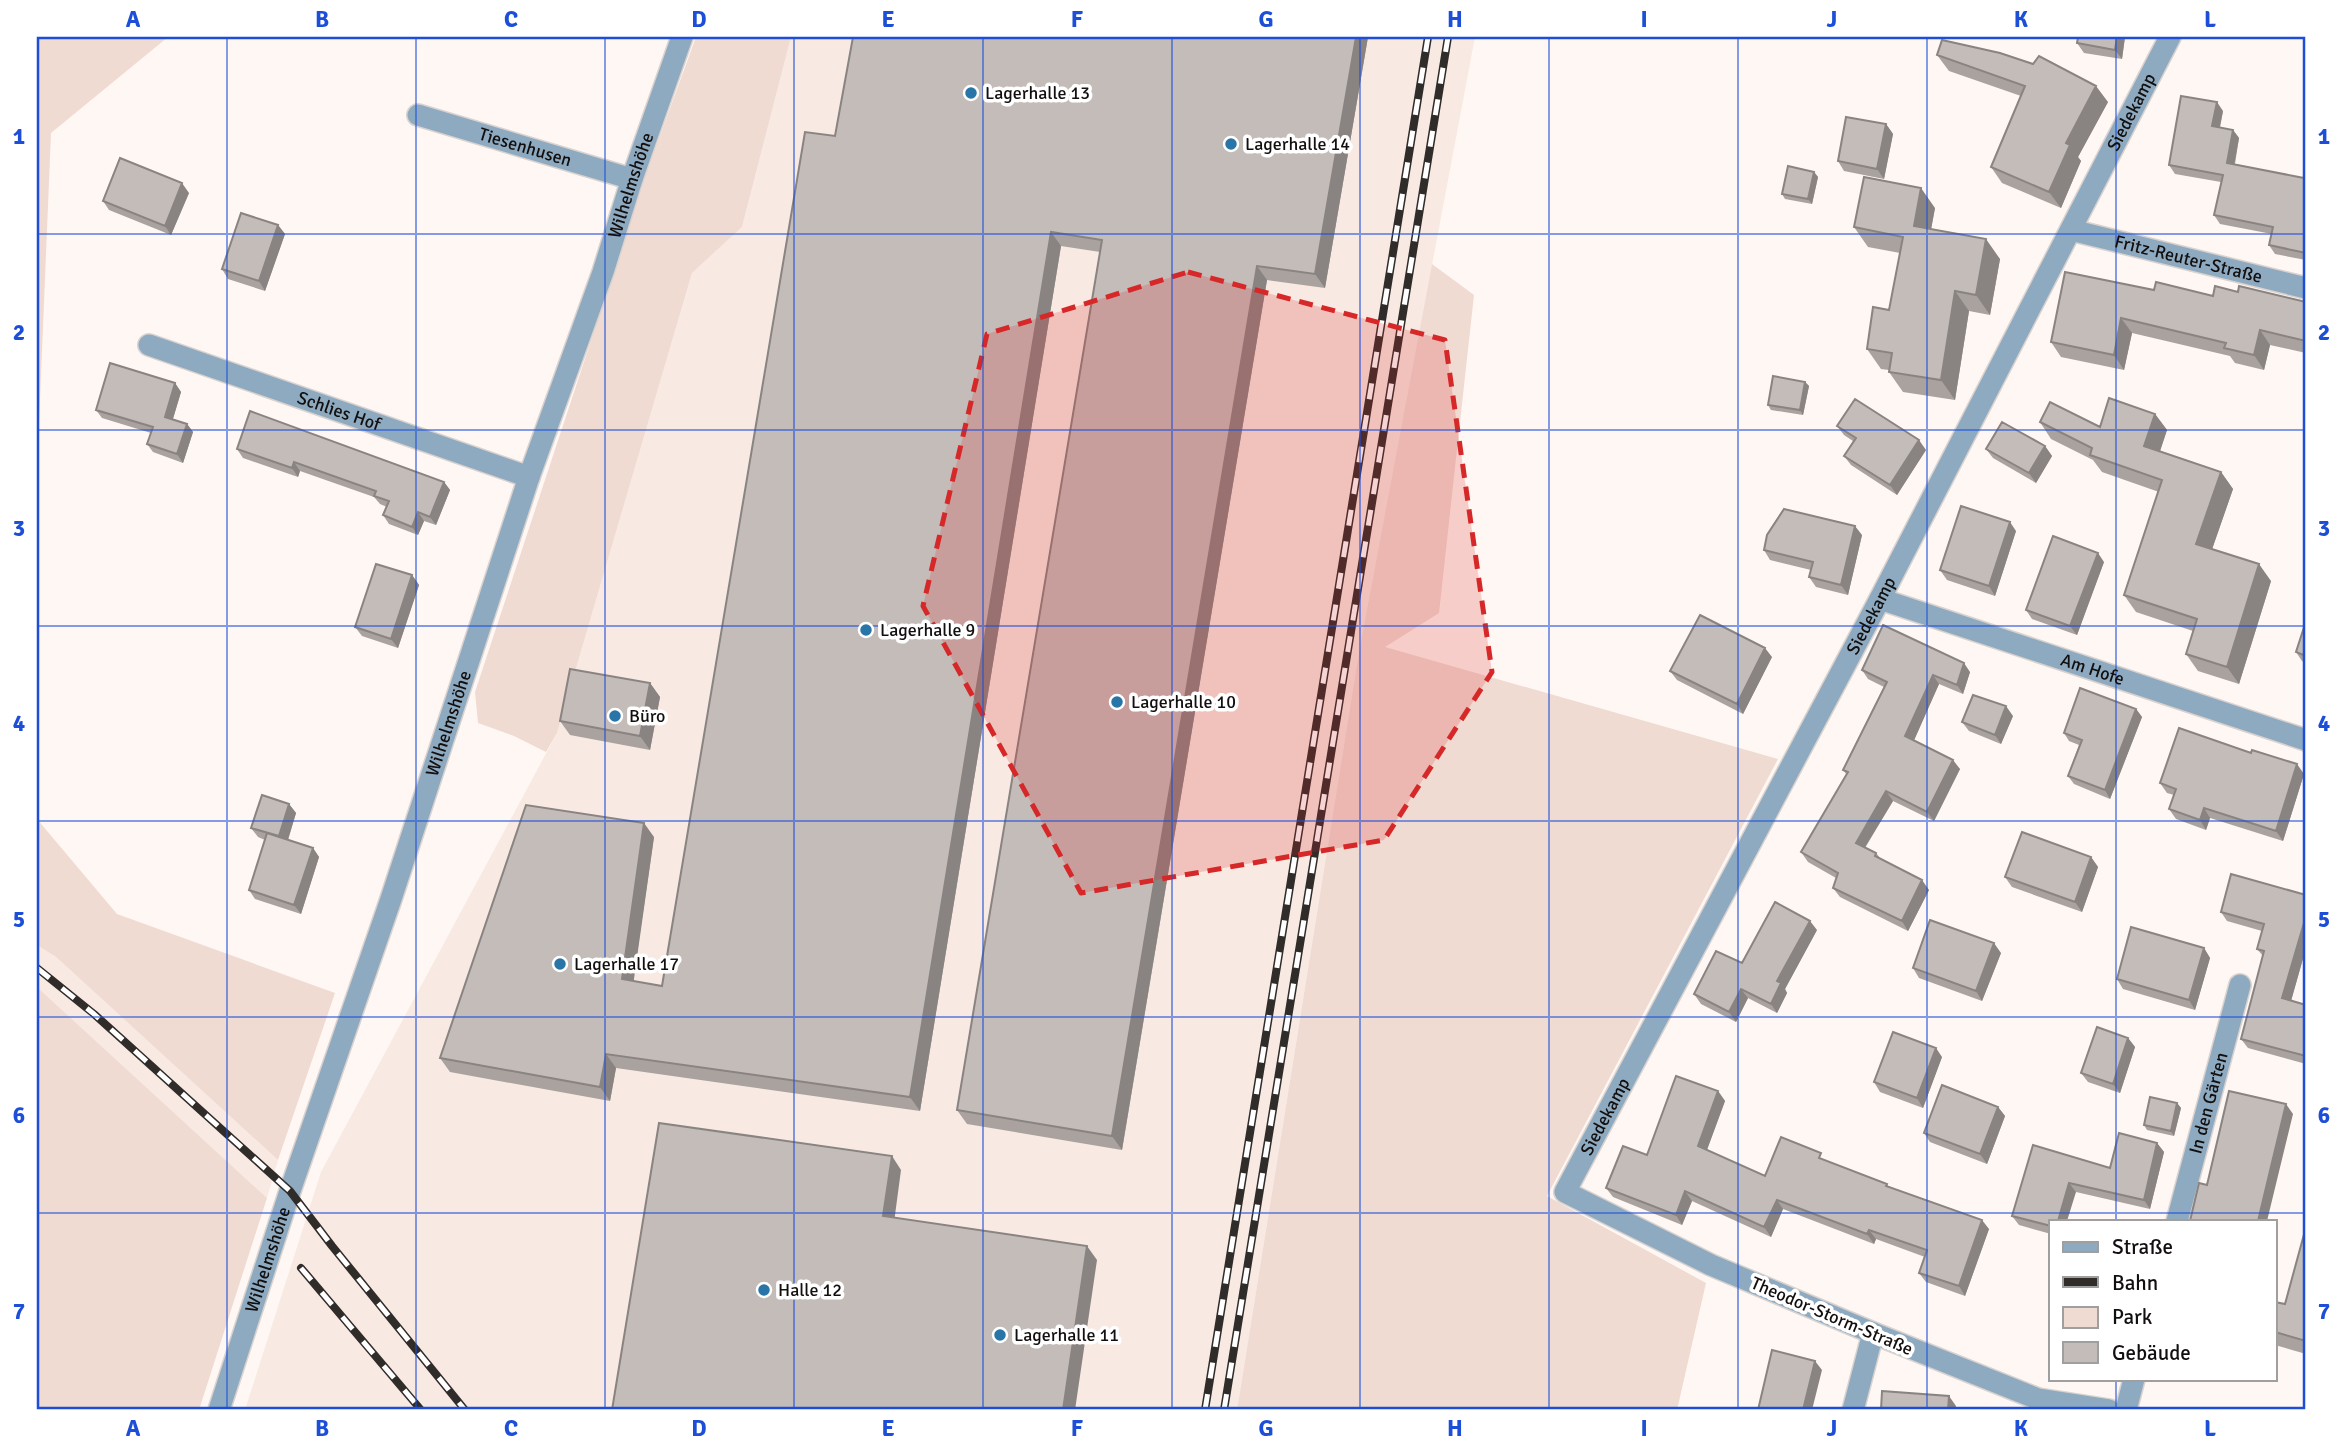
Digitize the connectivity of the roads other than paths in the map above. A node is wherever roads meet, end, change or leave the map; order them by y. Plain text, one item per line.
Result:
1 (682, 37) edge
2 (2170, 37) edge
3 (418, 115) dead end
4 (632, 178) junction
5 (2071, 230) junction
6 (2306, 288) edge
7 (149, 345) dead end
8 (529, 477) junction
9 (1880, 599) junction
10 (2306, 740) edge
11 (2240, 985) dead end
12 (1565, 1192) joint
13 (2177, 1220) edge
14 (1873, 1334) junction
15 (2134, 1380) edge
16 (219, 1410) edge
17 (1853, 1410) edge
18 (2109, 1410) edge
19 (2126, 1410) edge

1 - 4 street, Wilhelmshöhe
2 - 5 street, Siedekamp
3 - 4 street, Tiesenhusen
4 - 8 street, Wilhelmshöhe
5 - 6 street, Fritz-Reuter-Straße
5 - 9 street, Siedekamp
7 - 8 street, Schlies Hof
8 - 16 street, Wilhelmshöhe
9 - 10 street, Am Hofe
9 - 12 street, Siedekamp
11 - 13 street, In den Gärten
12 - 14 street, Theodor-Storm-Straße
14 - 17 street
14 - 18 street, Theodor-Storm-Straße
15 - 19 street

